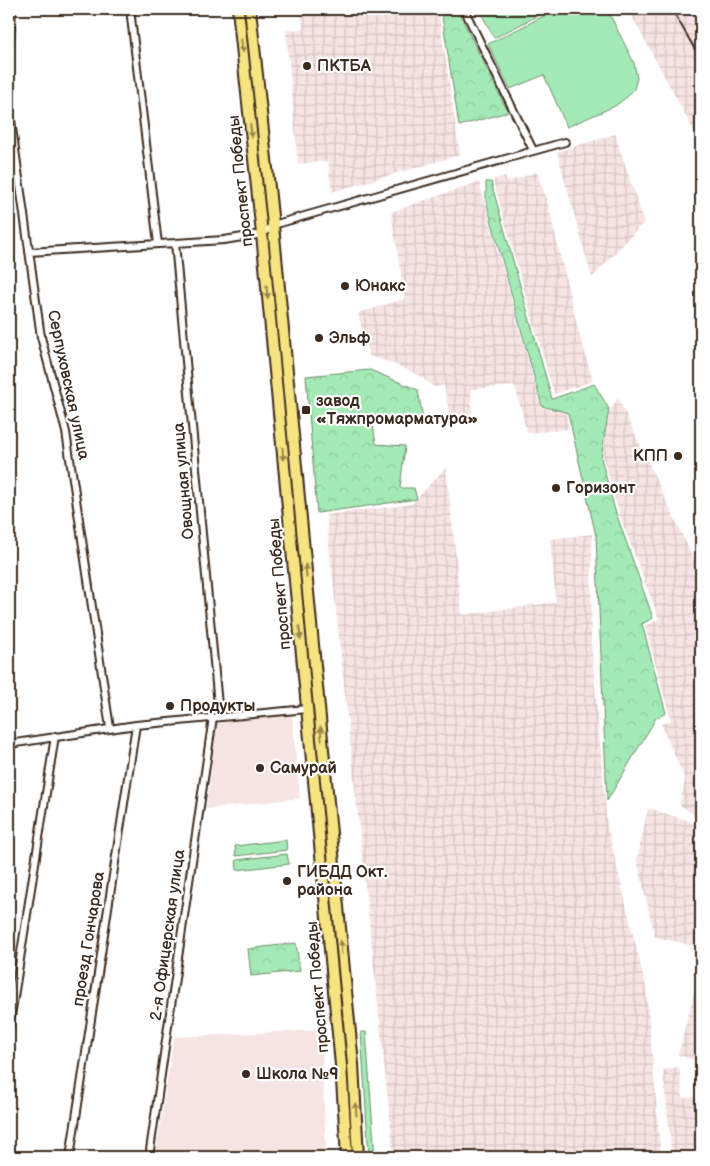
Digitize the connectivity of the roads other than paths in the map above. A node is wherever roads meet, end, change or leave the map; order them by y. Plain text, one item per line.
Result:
1 (12, 9) edge
2 (130, 9) edge
3 (238, 9) edge
4 (250, 9) edge
5 (464, 9) edge
6 (9, 56) edge
7 (9, 106) edge
8 (565, 142) dead end
9 (533, 150) junction
10 (273, 225) junction
11 (262, 234) junction
12 (175, 243) junction
13 (158, 244) junction
14 (29, 252) junction
15 (307, 709) junction
16 (216, 717) junction
17 (136, 725) junction
18 (110, 728) junction
19 (56, 736) junction
20 (9, 744) edge
21 (9, 1029) edge
22 (70, 1157) edge
23 (149, 1157) edge
24 (346, 1157) edge
25 (358, 1157) edge

1 - 6 street
2 - 13 street
3 -> 11 main road, проспект Победы
4 - 10 main road, проспект Победы
5 - 9 street
7 - 14 street, Серпуховская улица
8 - 9 street
9 - 10 street
10 - 11 street
25 -> 10 main road, проспект Победы
11 - 12 street
11 -> 15 main road, проспект Победы
12 - 13 street
12 - 16 street, Овощная улица
13 - 14 street
14 - 18 street, Серпуховская улица
15 - 16 street
15 - 24 main road, проспект Победы
16 - 17 street
16 - 23 street, 2-я Офицерская улица
17 - 18 street
17 - 22 street, проезд Гончарова
18 - 19 street
19 - 20 street
19 - 21 street

